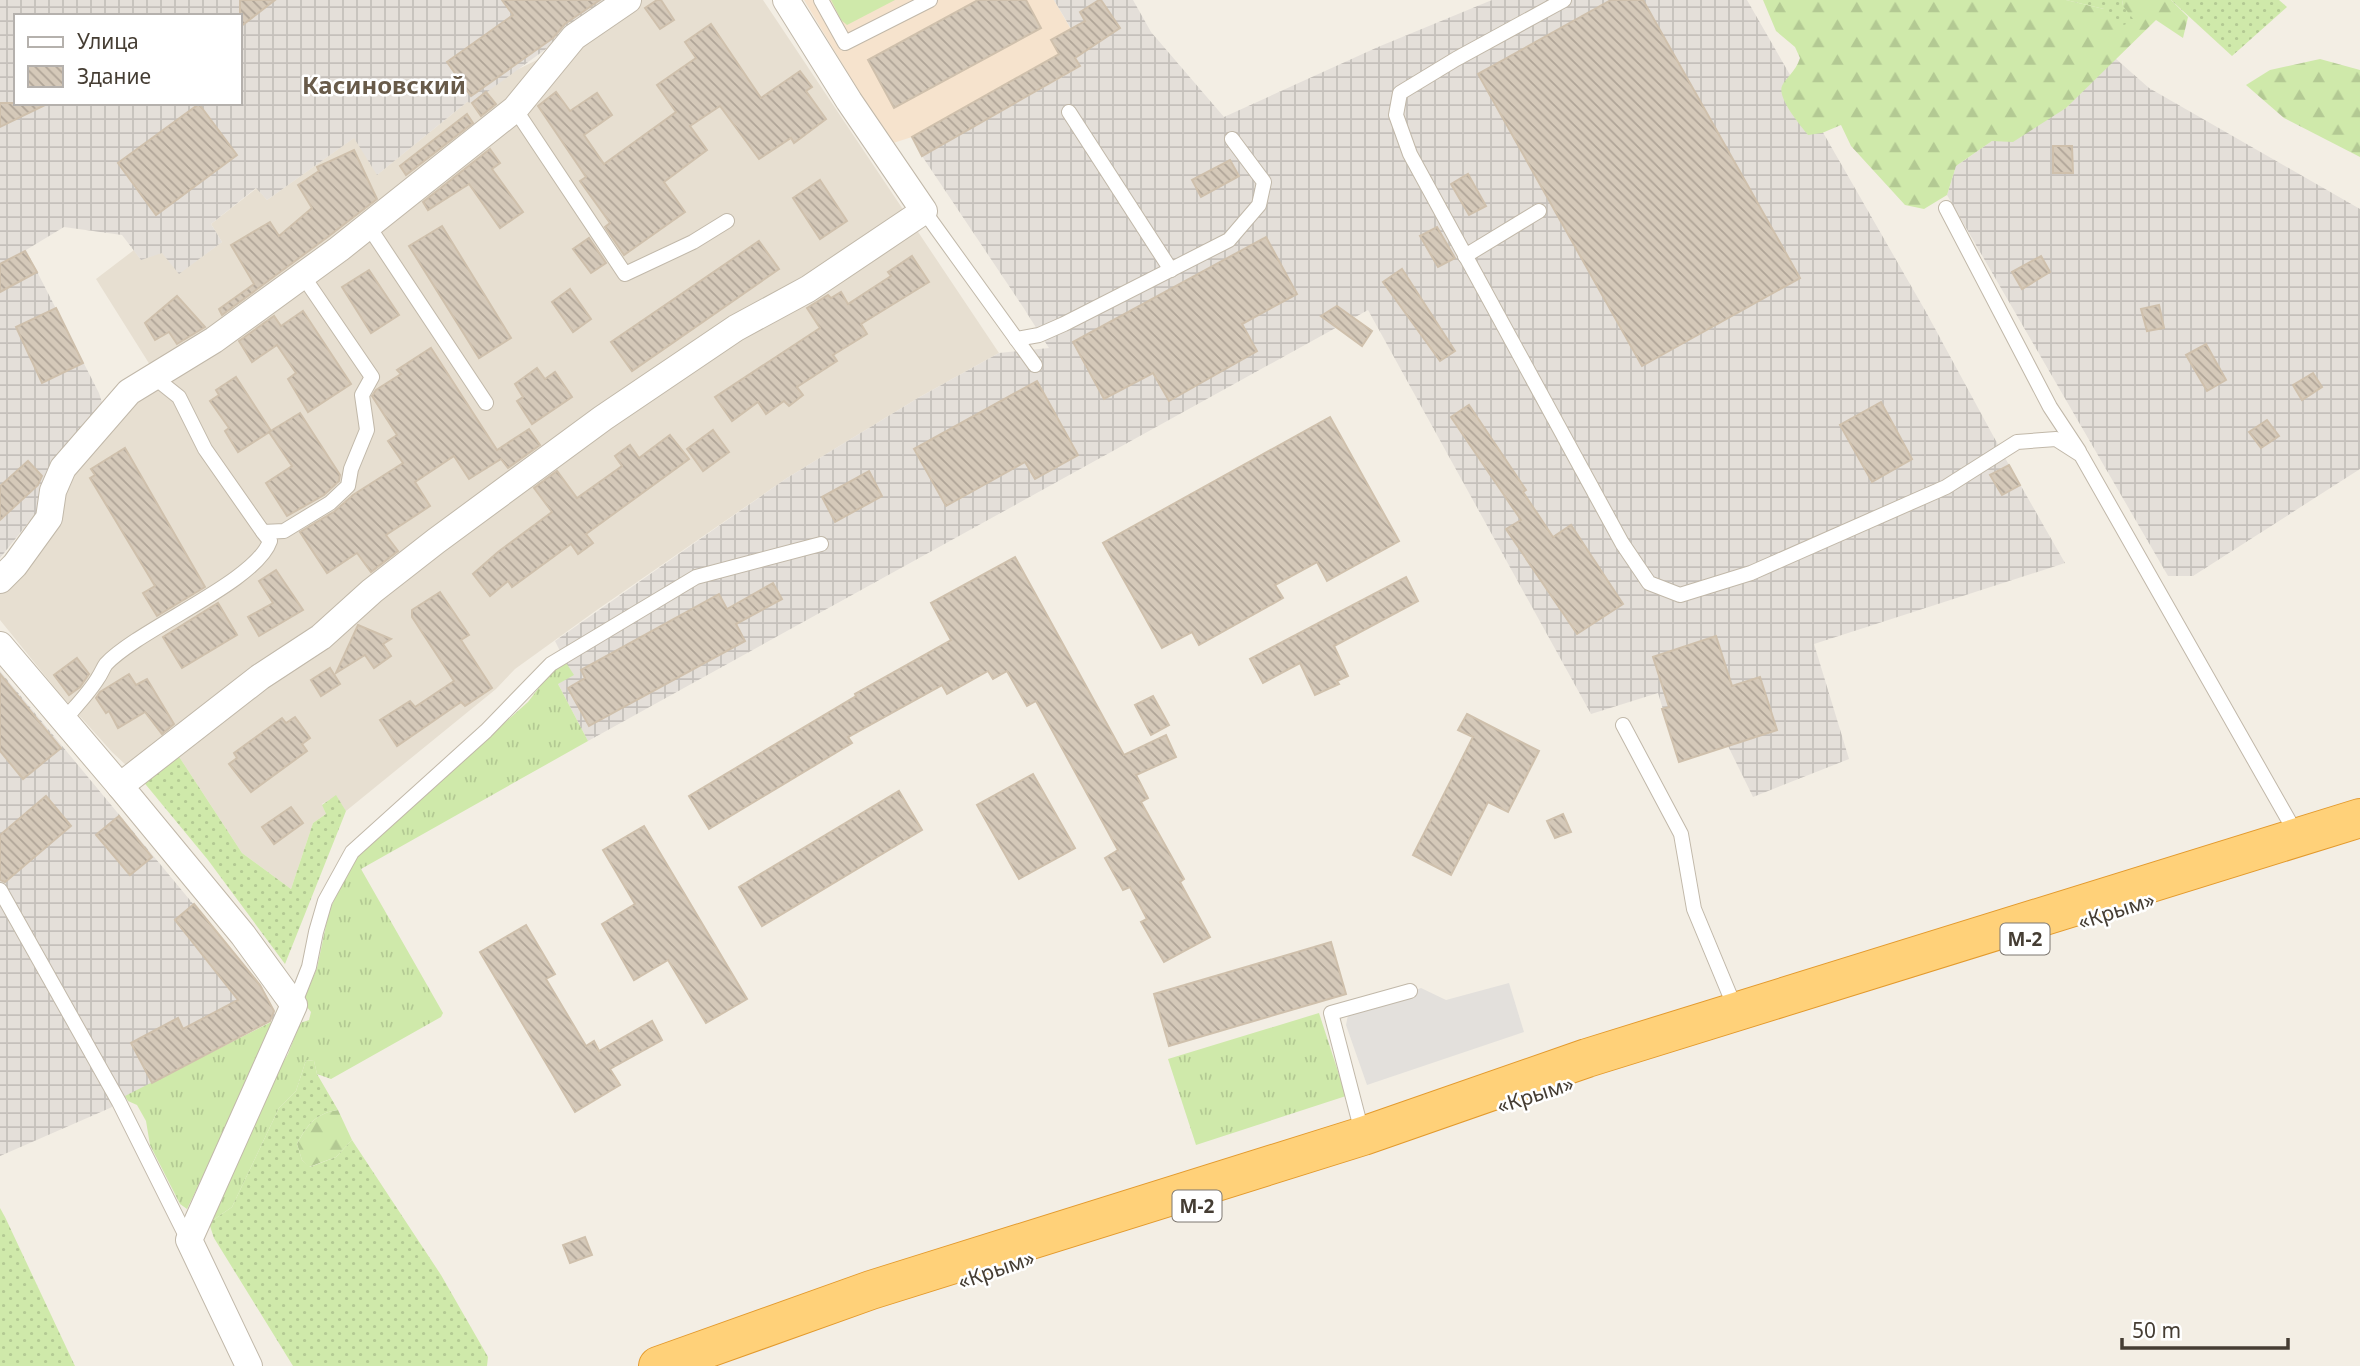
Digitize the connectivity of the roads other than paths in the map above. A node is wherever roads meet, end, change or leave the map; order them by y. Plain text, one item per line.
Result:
1 (628, 0) edge
2 (786, 0) edge
3 (821, 0) edge
4 (930, 0) edge
5 (1564, 0) edge
6 (515, 109) junction
7 (1069, 112) dead end
8 (1232, 139) dead end
9 (1946, 208) dead end
10 (924, 211) junction
11 (1539, 211) dead end
12 (727, 221) dead end
13 (367, 224) junction
14 (1465, 256) junction
15 (1171, 270) junction
16 (303, 276) junction
17 (1016, 339) junction
18 (1035, 365) dead end
19 (154, 377) junction
20 (486, 403) dead end
21 (2081, 455) junction
22 (263, 533) junction
23 (821, 544) dead end
24 (0, 580) edge
25 (0, 645) edge
26 (64, 720) junction
27 (1623, 725) dead end
28 (120, 786) junction
29 (2360, 818) edge
30 (2360, 833) edge
31 (2299, 837) junction
32 (0, 890) edge
33 (1410, 991) dead end
34 (294, 1005) junction
35 (1737, 1012) junction
36 (1363, 1136) junction
37 (189, 1240) junction
38 (249, 1366) edge
39 (658, 1366) edge
40 (714, 1366) edge

1 - 6 street
2 - 10 street
3 - 4 lane
5 - 14 lane
6 - 12 lane
6 - 13 street
7 - 15 lane
8 - 15 lane
9 - 21 lane
10 - 17 lane
10 - 28 street
11 - 14 lane
13 - 16 street
13 - 20 lane
14 - 21 lane
15 - 17 lane
16 - 19 street
16 - 22 lane
17 - 18 lane
19 - 22 lane
19 - 24 street
21 - 31 lane
22 - 26 lane
23 - 34 lane
25 - 26 street
26 - 28 street
27 - 35 lane
28 - 34 street
29 - 31 highway
30 - 40 highway, «Крым» / М-2
31 - 35 highway
32 - 37 lane
33 - 36 lane
34 - 37 street
35 - 36 highway
36 - 39 highway
37 - 38 street

